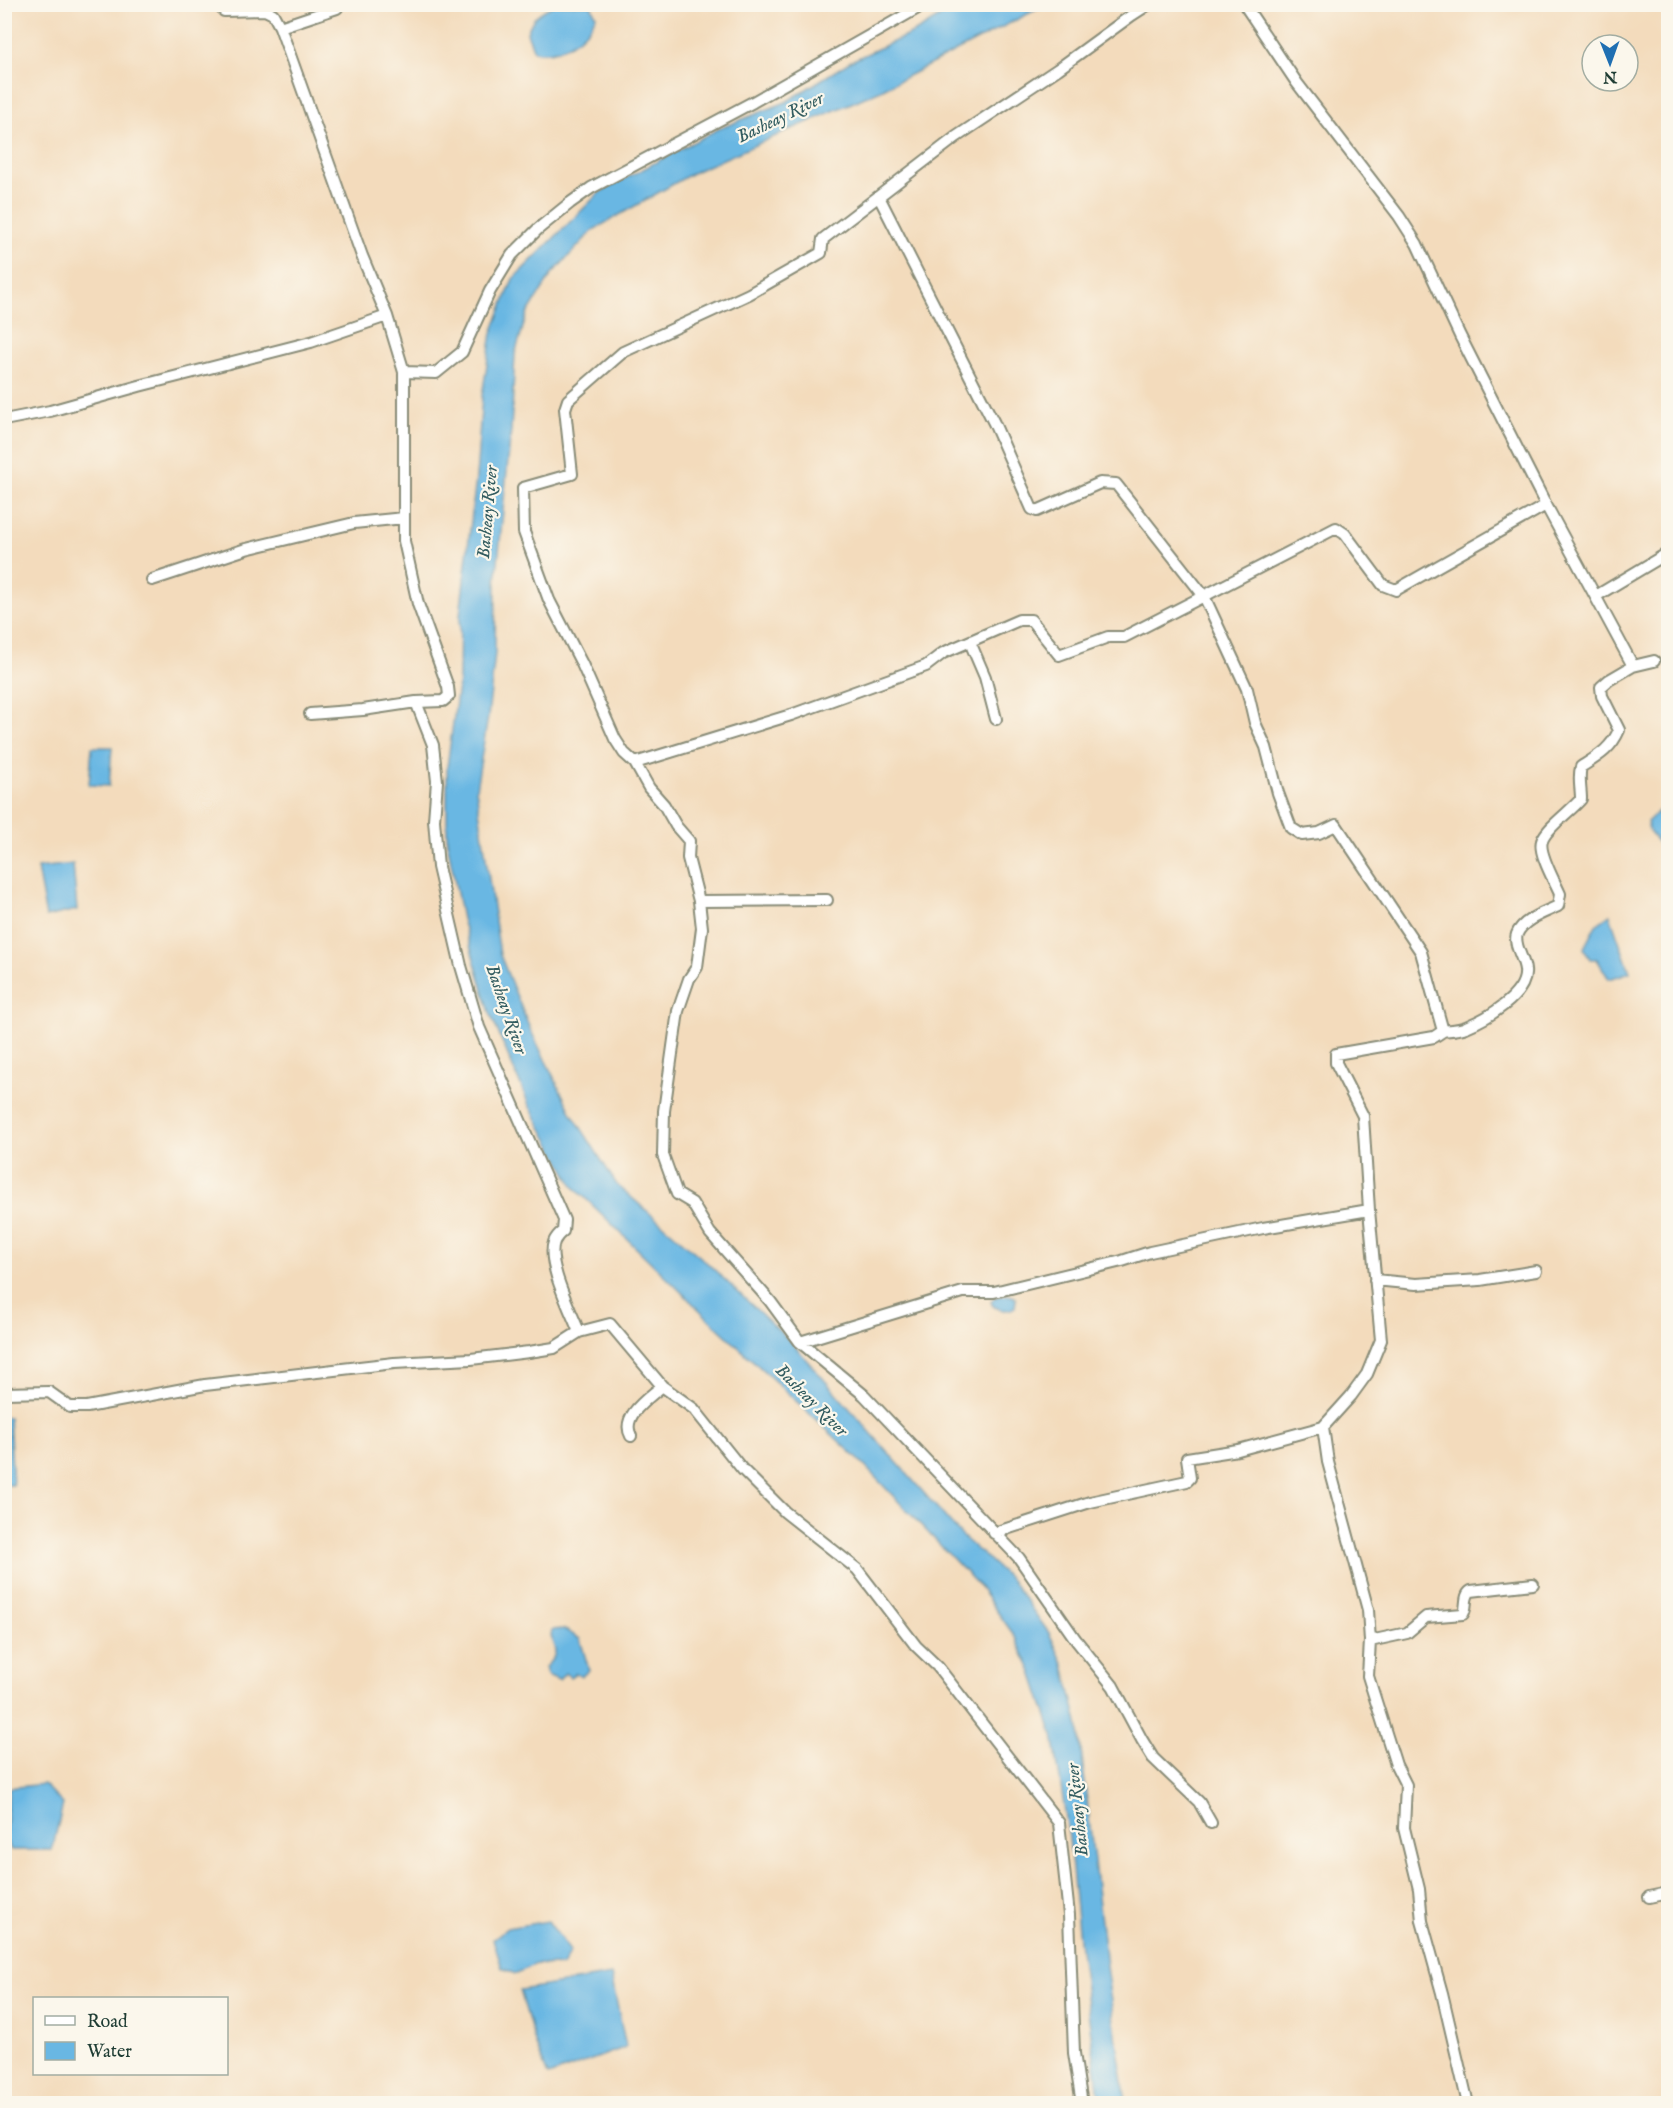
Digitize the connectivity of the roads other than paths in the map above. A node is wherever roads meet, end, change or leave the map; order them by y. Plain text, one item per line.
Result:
1 (217, 4) edge
2 (924, 4) edge
3 (1149, 4) edge
4 (1244, 4) edge
5 (337, 8) dead end
6 (280, 27) junction
7 (879, 197) junction
8 (387, 316) junction
9 (404, 372) junction
10 (4, 420) edge
11 (1546, 505) junction
12 (404, 518) junction
13 (1668, 553) edge
14 (152, 580) dead end
15 (1203, 596) junction
16 (1596, 596) junction
17 (970, 642) junction
18 (1654, 661) dead end
19 (1633, 666) junction
20 (416, 702) junction
21 (310, 714) dead end
22 (996, 719) dead end
23 (634, 763) junction
24 (826, 900) dead end
25 (699, 901) junction
26 (1443, 1031) junction
27 (1370, 1210) junction
28 (1536, 1271) dead end
29 (1376, 1280) junction
30 (579, 1332) junction
31 (800, 1342) junction
32 (662, 1386) junction
33 (4, 1393) edge
34 (1323, 1426) junction
35 (631, 1436) dead end
36 (994, 1533) junction
37 (1533, 1584) dead end
38 (1370, 1641) junction
39 (1211, 1823) dead end
40 (1668, 1893) edge
41 (1649, 1897) dead end
42 (1082, 2103) edge
43 (1468, 2103) edge

1 - 6 street
2 - 9 street
3 - 7 street
4 - 11 street
5 - 6 street
6 - 8 street
7 - 15 street
7 - 23 street
8 - 9 street
8 - 10 street
9 - 12 street
11 - 15 street
11 - 16 street
12 - 14 street
12 - 20 street
13 - 16 street
15 - 17 street
15 - 26 street
16 - 19 street
17 - 22 street
17 - 23 street
18 - 19 street
19 - 26 street
20 - 21 street
20 - 30 street
23 - 25 street
24 - 25 street
25 - 31 street
26 - 27 street
27 - 29 street
27 - 31 street
28 - 29 street
29 - 34 street
30 - 32 street
30 - 33 street
31 - 36 street
32 - 35 street
32 - 42 street
34 - 36 street
34 - 38 street
36 - 39 street
37 - 38 street
38 - 43 street
40 - 41 street

